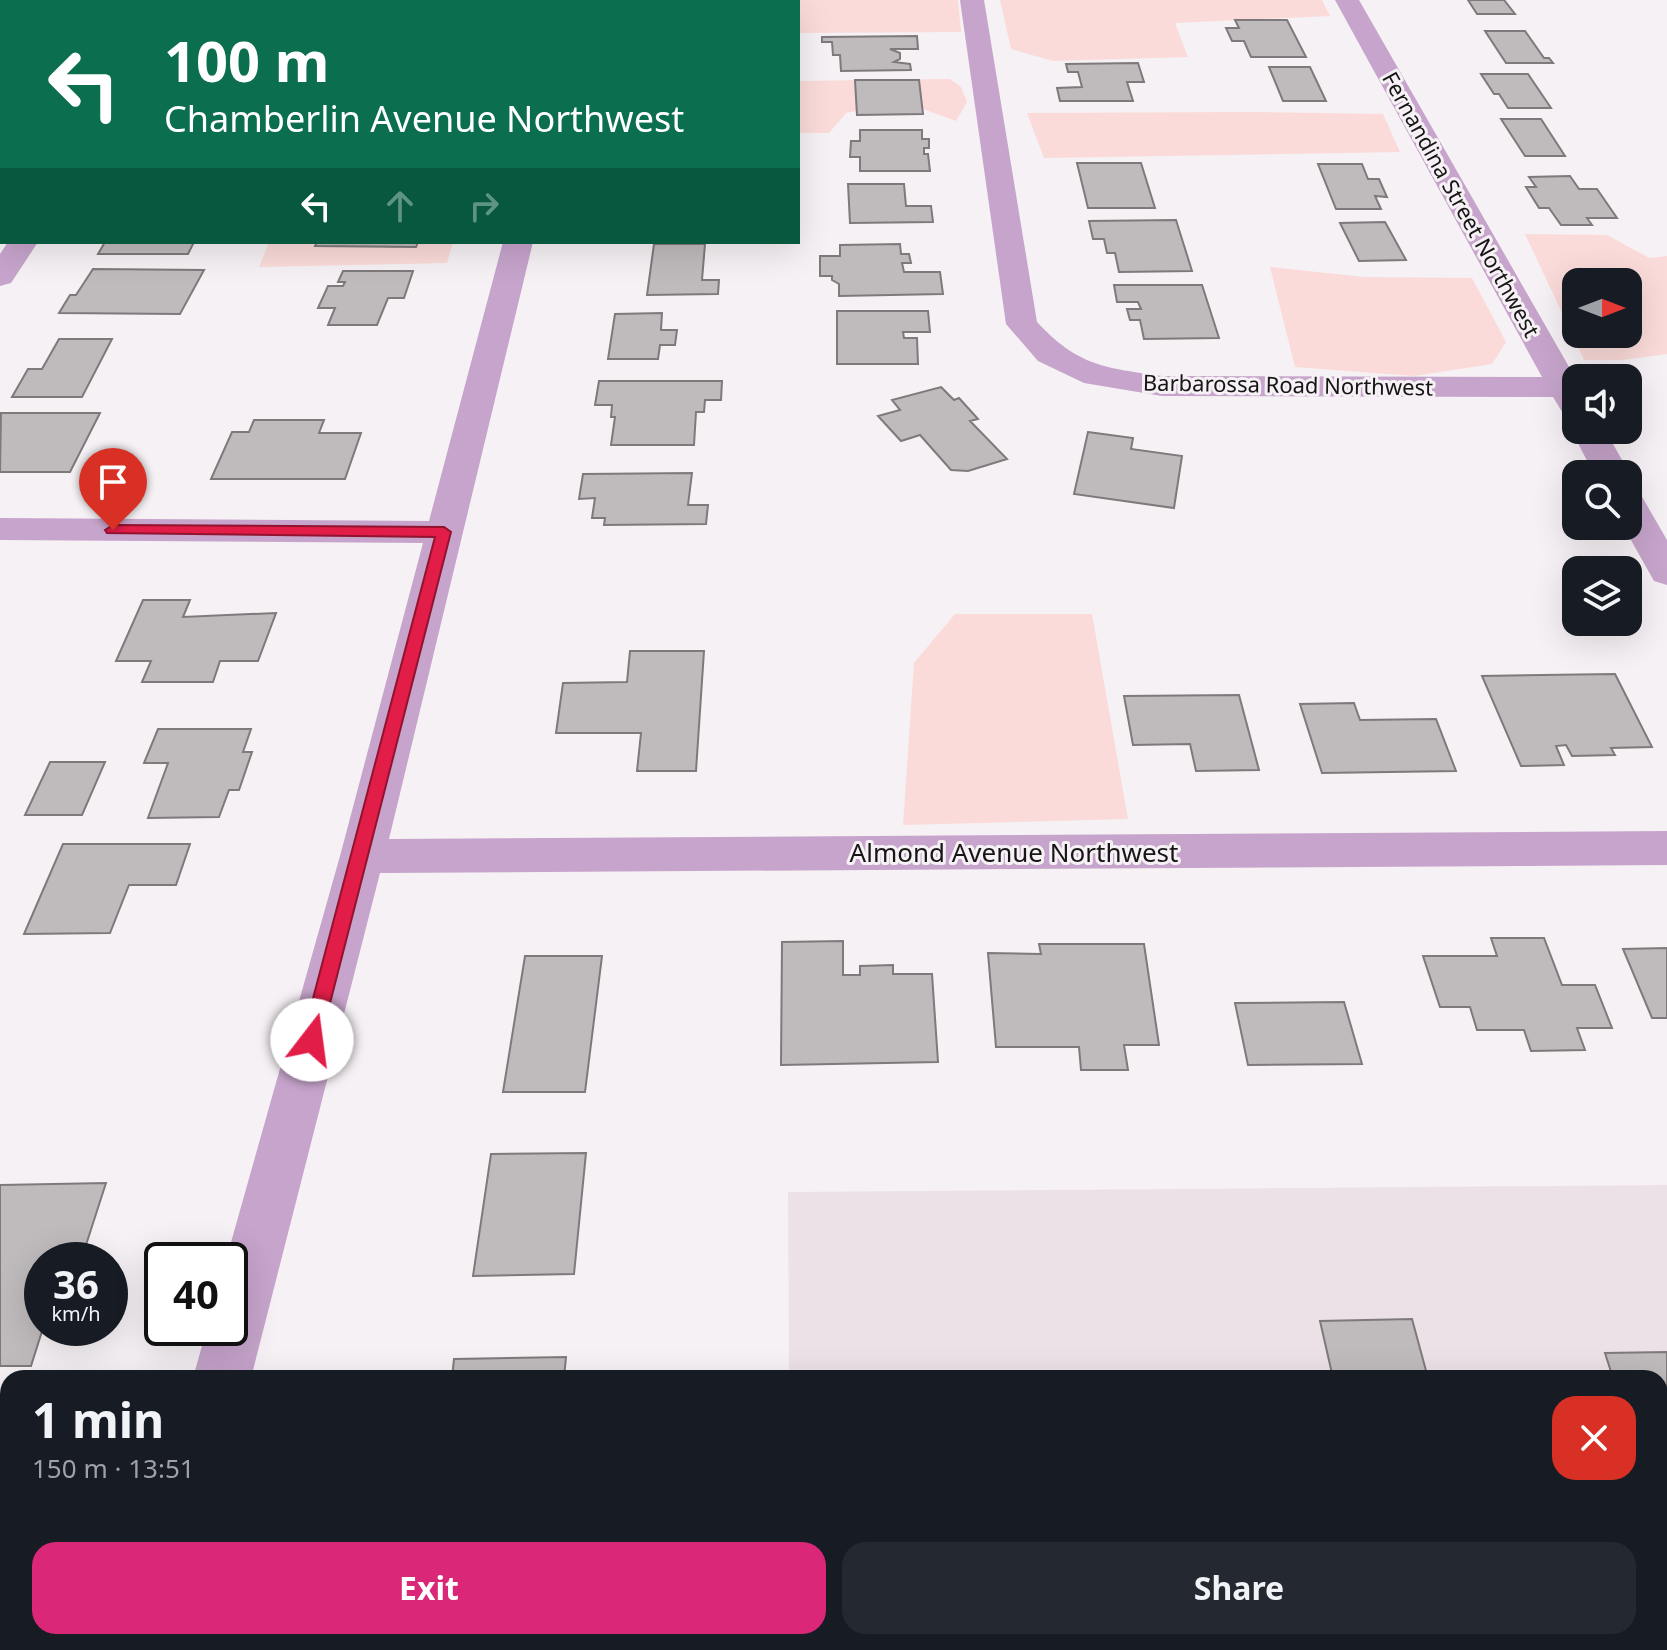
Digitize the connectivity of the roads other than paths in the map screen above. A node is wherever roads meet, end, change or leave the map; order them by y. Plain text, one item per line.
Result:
1 (972, 0) edge
2 (1347, 0) edge
3 (22, 244) edge
4 (517, 244) edge
5 (0, 277) edge
6 (1562, 384) edge
7 (1562, 398) edge
8 (1642, 528) edge
9 (0, 529) edge
10 (444, 532) junction
11 (1667, 573) edge
12 (1667, 848) edge
13 (362, 856) junction
14 (224, 1370) edge

1 - 7 street, Barbarossa Road Northwest
2 - 6 street, Fernandina Street Northwest
3 - 5 street
4 - 10 street
8 - 11 street
9 - 10 street
10 - 13 street
12 - 13 street, Almond Avenue Northwest
13 - 14 street

